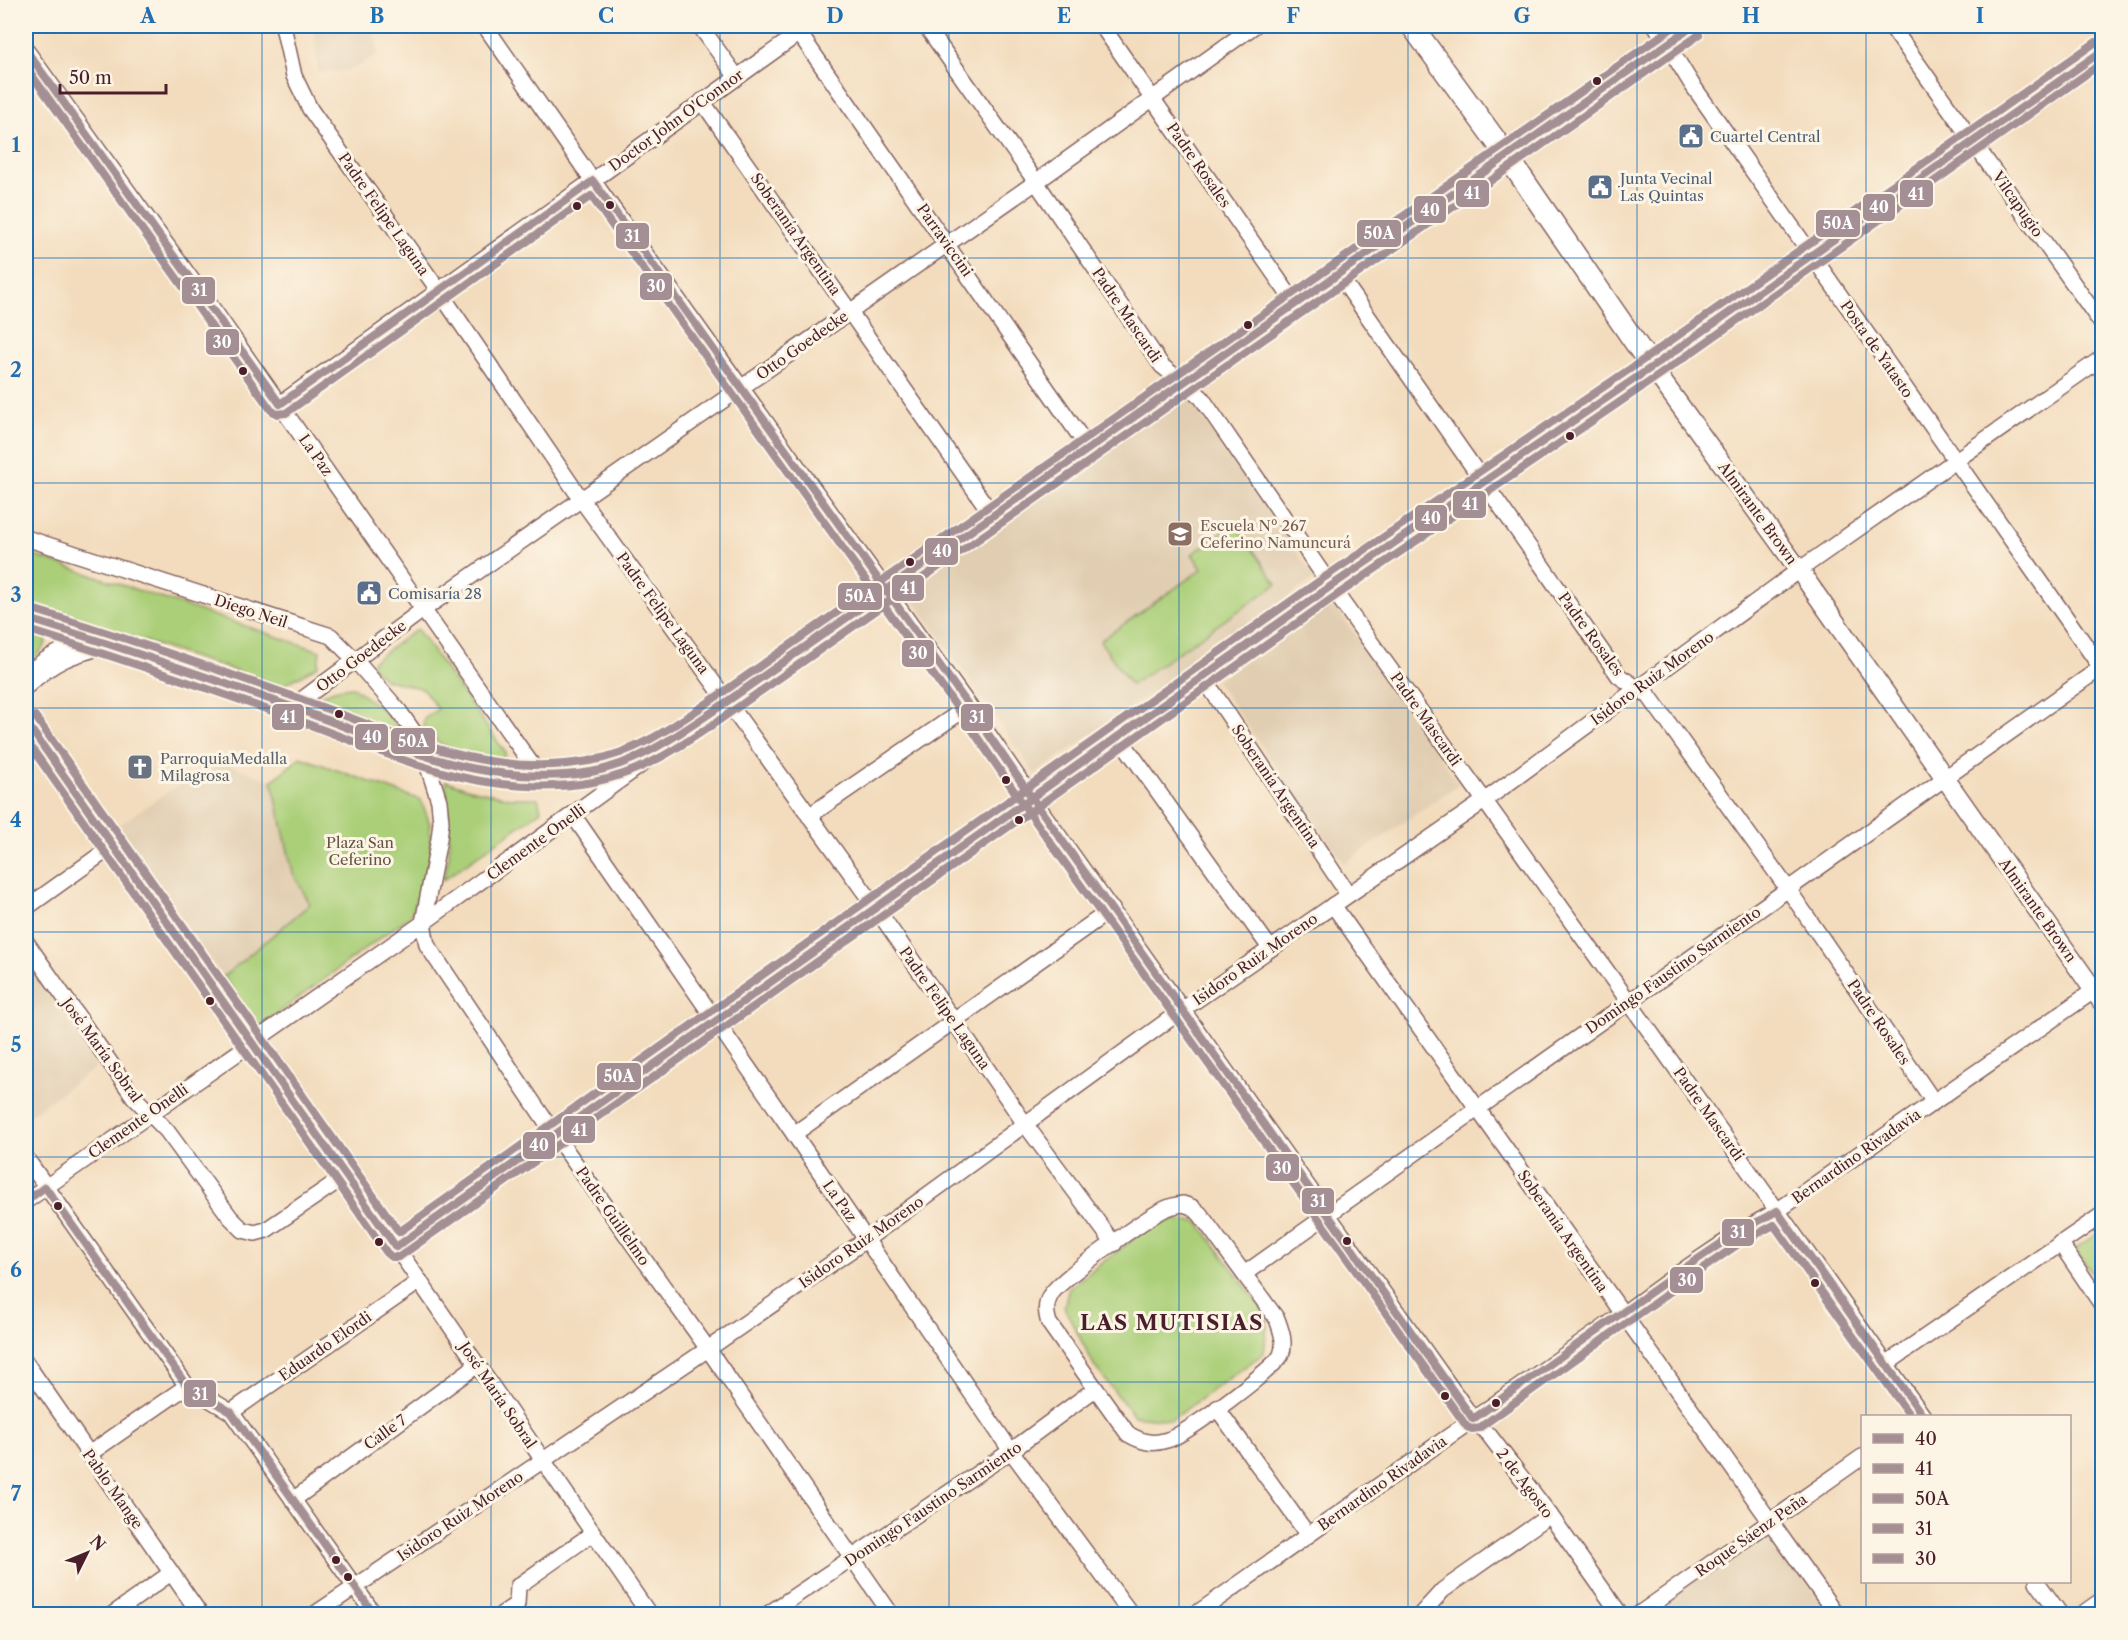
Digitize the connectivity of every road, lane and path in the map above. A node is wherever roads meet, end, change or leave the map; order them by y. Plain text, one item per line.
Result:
1 (283, 26) edge
2 (485, 26) edge
3 (700, 26) edge
4 (926, 26) edge
5 (1102, 26) edge
6 (1254, 26) edge
7 (1412, 26) edge
8 (1693, 26) edge
9 (1891, 26) edge
10 (804, 29) edge
11 (1661, 35) edge
12 (26, 50) edge
13 (2103, 51) edge
14 (736, 76) junction
15 (1152, 99) junction
16 (702, 101) junction
17 (1973, 141) junction
18 (1507, 156) junction
19 (593, 181) junction
20 (1036, 182) junction
21 (947, 243) junction
22 (1812, 255) junction
23 (1339, 275) junction
24 (439, 291) junction
25 (1296, 305) junction
26 (850, 311) junction
27 (2103, 324) edge
28 (2103, 358) edge
29 (1652, 367) junction
30 (1183, 384) junction
31 (741, 388) junction
32 (280, 404) junction
33 (1089, 449) junction
34 (1955, 461) junction
35 (1483, 482) junction
36 (581, 499) junction
37 (993, 516) junction
38 (26, 538) edge
39 (1799, 570) junction
40 (1331, 586) junction
41 (886, 591) junction
42 (424, 609) junction
43 (26, 618) edge
44 (104, 642) junction
45 (356, 661) junction
46 (2102, 668) edge
47 (1203, 677) junction
48 (26, 681) edge
49 (1637, 689) junction
50 (727, 702) junction
51 (969, 706) junction
52 (292, 707) junction
53 (26, 722) edge
54 (1119, 737) junction
55 (669, 741) junction
56 (424, 757) junction
57 (539, 775) junction
58 (1946, 779) junction
59 (1032, 798) junction
60 (1484, 801) junction
61 (573, 815) junction
62 (809, 816) junction
63 (114, 845) junction
64 (1788, 889) junction
65 (1348, 894) junction
66 (1333, 905) junction
67 (26, 908) edge
68 (876, 908) junction
69 (1113, 909) junction
70 (423, 923) junction
71 (26, 942) edge
72 (1270, 948) junction
73 (2100, 992) edge
74 (1629, 1002) junction
75 (1182, 1010) junction
76 (954, 1020) junction
77 (716, 1021) junction
78 (252, 1043) junction
79 (1934, 1101) junction
80 (1476, 1109) junction
81 (149, 1113) junction
82 (1025, 1124) junction
83 (794, 1134) junction
84 (555, 1135) junction
85 (26, 1158) edge
86 (345, 1176) junction
87 (45, 1187) junction
88 (26, 1201) edge
89 (1778, 1211) junction
90 (1328, 1214) junction
91 (2103, 1215) edge
92 (867, 1239) junction
93 (2060, 1243) junction
94 (1113, 1244) junction
95 (396, 1247) junction
96 (1244, 1274) junction
97 (420, 1281) junction
98 (2103, 1305) edge
99 (1623, 1314) junction
100 (708, 1349) junction
101 (26, 1363) edge
102 (1886, 1364) junction
103 (477, 1365) junction
104 (187, 1386) junction
105 (1095, 1389) junction
106 (1217, 1408) junction
107 (231, 1412) junction
108 (1921, 1415) edge
109 (1473, 1419) junction
110 (1011, 1451) junction
111 (89, 1454) junction
112 (1861, 1458) edge
113 (543, 1460) junction
114 (293, 1500) junction
115 (1550, 1515) junction
116 (1770, 1521) junction
117 (593, 1533) junction
118 (1308, 1535) junction
119 (852, 1559) junction
120 (171, 1573) junction
121 (2038, 1583) edge
122 (354, 1587) junction
123 (2103, 1600) edge
124 (113, 1614) edge
125 (200, 1614) edge
126 (315, 1614) edge
127 (374, 1614) edge
128 (502, 1614) edge
129 (649, 1614) edge
130 (768, 1614) edge
131 (891, 1614) edge
132 (1131, 1614) edge
133 (1196, 1614) edge
134 (1421, 1614) edge
135 (1620, 1614) edge
136 (1639, 1614) edge
137 (1836, 1614) edge
138 (2060, 1614) edge
139 (2082, 1614) edge

1 - 24 street, Padre Felipe Laguna
2 - 19 street, 2 de Agosto
3 - 14 street
4 - 20 street, Padre Mascardi
5 - 15 street, Padre Rosales
6 - 15 street, Otto Goedecke
7 - 18 main road, Almirante Brown
8 - 11 main road, Clemente Onelli
9 - 17 street, Vilcapugio
10 - 14 street, Doctor John O'Connor
10 - 21 street, Parraviccini
11 - 18 main road, Clemente Onelli
11 - 22 street, Posta de Yatasto
12 - 32 street, La Paz
13 - 17 main road
14 - 16 street, Doctor John O'Connor
15 - 20 street, Otto Goedecke
15 - 25 street, Padre Rosales
16 - 19 street, Doctor John O'Connor
16 - 26 street, Soberanía Argentina
17 - 22 main road
17 - 27 street, Vilcapugio
18 - 23 main road, Clemente Onelli
18 - 29 main road, Almirante Brown
19 - 24 street, Doctor John O'Connor
19 - 31 street, 2 de Agosto
20 - 21 street, Otto Goedecke
20 - 30 street, Padre Mascardi
21 - 26 street, Otto Goedecke
21 - 33 street, Parraviccini
22 - 29 main road
22 - 34 street, Posta de Yatasto
23 - 25 main road, Clemente Onelli
23 - 35 street, Padre Rosales
24 - 32 street, Doctor John O'Connor
24 - 36 street, Padre Felipe Laguna
25 - 30 main road, Clemente Onelli
26 - 31 street, Otto Goedecke
26 - 37 street, Soberanía Argentina
28 - 34 street, Isidoro Ruiz Moreno
29 - 35 main road
29 - 39 street, Almirante Brown
30 - 33 main road, Clemente Onelli
30 - 40 street, Padre Mascardi
31 - 36 street, Otto Goedecke
31 - 41 street, 2 de Agosto
32 - 42 street, La Paz
33 - 37 main road, Clemente Onelli
34 - 39 street, Isidoro Ruiz Moreno
34 - 46 street, Posta de Yatasto
35 - 40 main road
35 - 49 street, Padre Rosales
36 - 42 street, Otto Goedecke
36 - 50 street, Padre Felipe Laguna
37 - 41 main road, Clemente Onelli
38 - 45 street, Diego Neil
39 - 49 street, Isidoro Ruiz Moreno
39 - 58 street, Almirante Brown
40 - 47 main road
40 - 60 street, Padre Mascardi
41 - 50 main road, Clemente Onelli
41 - 51 street, 2 de Agosto
42 - 45 street, Otto Goedecke
42 - 57 street, La Paz
43 - 44 main road
44 - 48 main road
44 - 52 main road
45 - 52 street, Otto Goedecke
45 - 56 street, Diego Neil
46 - 58 street, Domingo Faustino Sarmiento
47 - 54 main road
47 - 65 street, Soberanía Argentina
49 - 60 street, Isidoro Ruiz Moreno
49 - 64 street, Padre Rosales
50 - 55 main road, Clemente Onelli
50 - 62 street, Padre Felipe Laguna
51 - 59 street, 2 de Agosto
51 - 62 street
52 - 56 main road
53 - 63 main road, José María Sobral
54 - 59 main road
54 - 72 street
55 - 57 main road
55 - 61 street, Clemente Onelli
56 - 57 main road
56 - 70 street, Padre Guillelmo
58 - 64 street, Domingo Faustino Sarmiento
58 - 73 street, Almirante Brown
59 - 68 main road
59 - 69 street, 2 de Agosto
60 - 65 street, Isidoro Ruiz Moreno
60 - 74 street, Padre Mascardi
61 - 70 street, Clemente Onelli
61 - 77 street, La Paz
62 - 68 street, Padre Felipe Laguna
63 - 67 street
63 - 78 main road, José María Sobral
64 - 74 street, Domingo Faustino Sarmiento
64 - 79 street, Padre Rosales
65 - 66 street, Isidoro Ruiz Moreno
66 - 72 street, Isidoro Ruiz Moreno
66 - 80 street, Soberanía Argentina
68 - 76 street, Padre Felipe Laguna
68 - 77 main road
69 - 75 street, 2 de Agosto
69 - 76 street
70 - 78 street, Clemente Onelli
70 - 84 street, Padre Guillelmo
71 - 81 street, José María Sobral
72 - 75 street, Isidoro Ruiz Moreno
73 - 79 street, Bernardino Rivadavia
74 - 80 street, Domingo Faustino Sarmiento
74 - 89 street, Padre Mascardi
75 - 82 street, Isidoro Ruiz Moreno
75 - 90 street, 2 de Agosto
76 - 82 street, Padre Felipe Laguna
76 - 83 street
77 - 83 street, La Paz
77 - 84 main road
78 - 81 street, Clemente Onelli
78 - 86 main road, José María Sobral
79 - 89 street, Bernardino Rivadavia
80 - 90 street, Domingo Faustino Sarmiento
80 - 99 street, Soberanía Argentina
81 - 86 street, José María Sobral
81 - 87 street, Clemente Onelli
82 - 92 street, Isidoro Ruiz Moreno
82 - 94 street, Padre Felipe Laguna
83 - 92 street, La Paz
84 - 95 main road
84 - 100 street, Padre Guillelmo
85 - 87 street
86 - 95 main road, José María Sobral
87 - 88 street, Clemente Onelli
87 - 104 street
89 - 99 street, Bernardino Rivadavia
89 - 102 street, Padre Mascardi
90 - 96 street, Domingo Faustino Sarmiento
90 - 109 street, 2 de Agosto
91 - 93 street
92 - 100 street, Isidoro Ruiz Moreno
92 - 110 street, La Paz
93 - 98 street
93 - 102 street
94 - 96 street
94 - 105 street
95 - 97 street, José María Sobral
96 - 106 street
97 - 103 street, José María Sobral
97 - 107 street, Eduardo Elordi
99 - 109 street, Bernardino Rivadavia
99 - 116 street, Soberanía Argentina
100 - 113 street, Isidoro Ruiz Moreno
100 - 119 street, Padre Guillelmo
101 - 111 street, Pablo Mange
102 - 108 street, Padre Mascardi
103 - 113 street, José María Sobral
103 - 114 street, Calle 7
104 - 107 street
104 - 111 street
105 - 106 street
105 - 110 street, Domingo Faustino Sarmiento
106 - 118 street
107 - 114 street
109 - 115 street, 2 de Agosto
109 - 118 street, Bernardino Rivadavia
110 - 119 street, Domingo Faustino Sarmiento
110 - 132 street, La Paz
111 - 120 street, Pablo Mange
112 - 116 street, Roque Sáenz Peña
113 - 117 street, José María Sobral
113 - 122 street, Isidoro Ruiz Moreno
114 - 122 street
115 - 134 street
115 - 135 street, 2 de Agosto
116 - 136 street, Roque Sáenz Peña
116 - 137 street, Soberanía Argentina
117 - 128 street
117 - 129 street, José María Sobral
118 - 133 street, Bernardino Rivadavia
119 - 130 street, Domingo Faustino Sarmiento
119 - 131 street, Padre Guillelmo
120 - 124 street
120 - 125 street, Pablo Mange
121 - 138 street
122 - 126 street, Isidoro Ruiz Moreno
122 - 127 street
123 - 139 street

